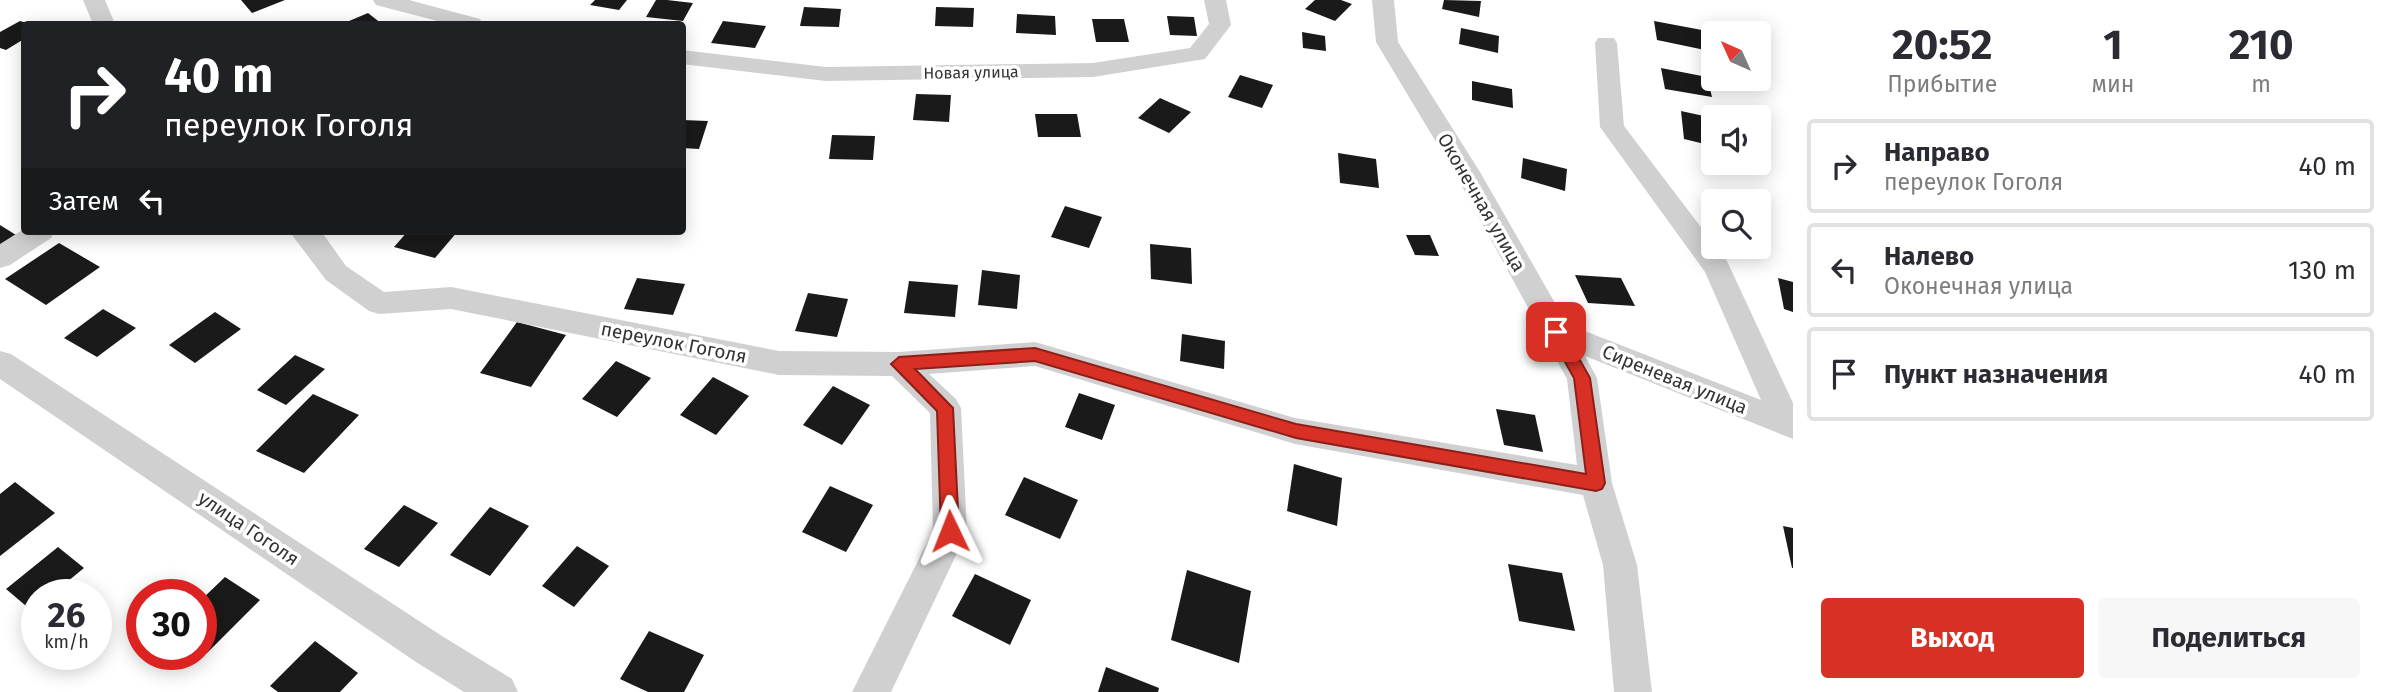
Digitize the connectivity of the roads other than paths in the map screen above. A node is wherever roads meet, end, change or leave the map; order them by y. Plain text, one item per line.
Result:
1 (94, 0) edge
2 (384, 0) edge
3 (1215, 0) edge
4 (1383, 0) edge
5 (103, 21) edge
6 (461, 21) edge
7 (1606, 43) dead end
8 (686, 57) edge
9 (35, 235) edge
10 (310, 235) edge
11 (0, 258) edge
12 (1556, 332) junction
13 (0, 363) edge
14 (899, 364) junction
15 (1790, 425) edge
16 (1596, 483) junction
17 (499, 692) edge
18 (871, 692) edge
19 (1633, 692) edge

1 - 5 street
2 - 6 street
3 - 8 street, Новая улица
4 - 12 street, Оконечная улица
7 - 15 street
9 - 11 street
10 - 14 street, переулок Гоголя
12 - 15 street, Сиреневая улица
12 - 16 street, Оконечная улица
13 - 17 street, улица Гоголя
14 - 16 street, переулок Гоголя
14 - 18 street
16 - 19 street, Оконечная улица

